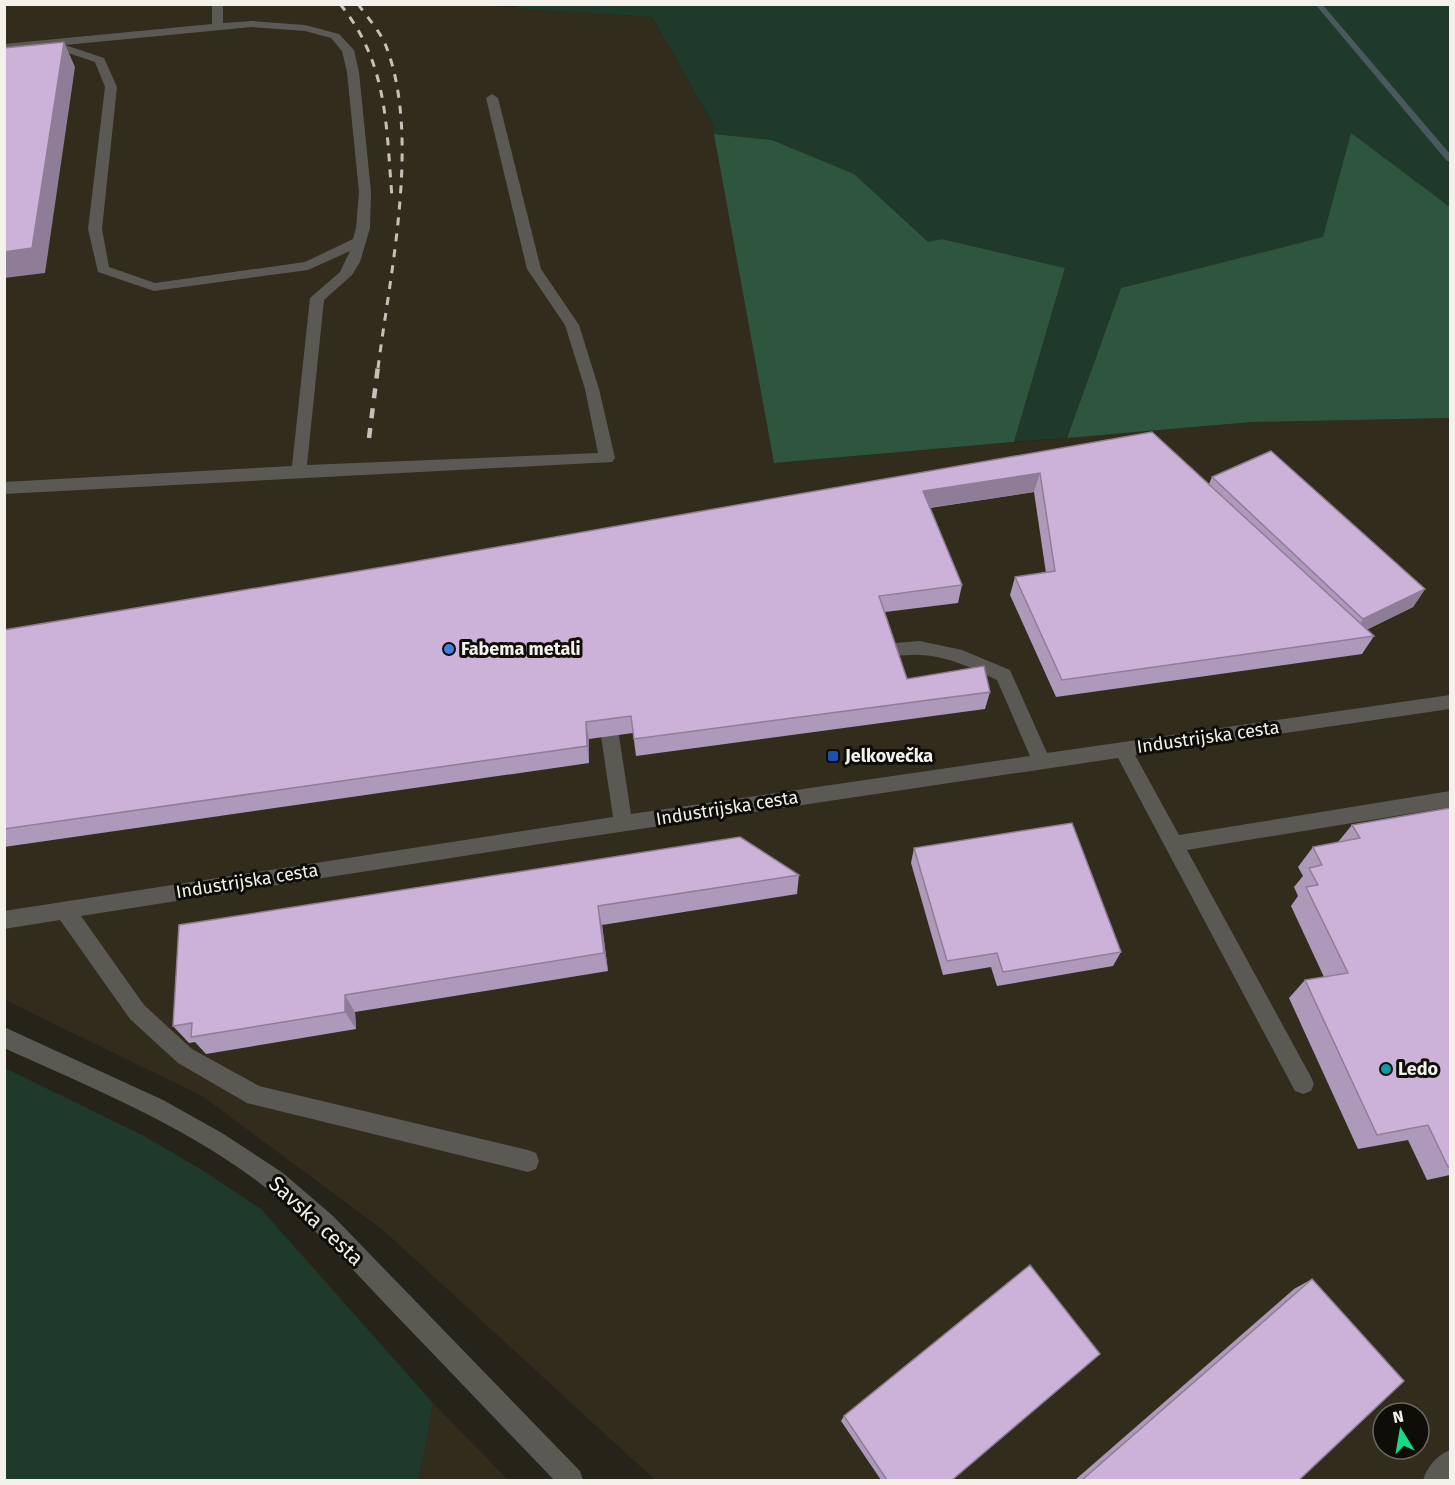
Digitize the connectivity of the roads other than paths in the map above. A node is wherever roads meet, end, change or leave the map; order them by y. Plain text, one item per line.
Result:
1 (217, 4) edge
2 (218, 27) junction
3 (48, 43) junction
4 (4, 47) edge
5 (492, 98) dead end
6 (359, 241) junction
7 (299, 471) junction
8 (4, 488) edge
9 (888, 649) edge
10 (1450, 702) edge
11 (610, 736) edge
12 (1123, 750) junction
13 (1041, 761) junction
14 (1450, 799) edge
15 (623, 824) junction
16 (1175, 844) junction
17 (65, 910) junction
18 (4, 920) edge
19 (4, 1037) edge
20 (1303, 1084) dead end
21 (528, 1161) dead end
22 (1450, 1462) edge
23 (571, 1480) edge
24 (1435, 1480) edge

1 - 2 street
2 - 3 street
2 - 6 street
3 - 4 street
3 - 6 street
5 - 7 street
6 - 7 street
7 - 8 street
9 - 13 street
10 - 12 street, Industrijska cesta
11 - 15 street
12 - 13 street, Industrijska cesta
12 - 16 street
13 - 15 street, Industrijska cesta
14 - 16 street
15 - 17 street, Industrijska cesta
16 - 20 street
17 - 18 street, Industrijska cesta
17 - 21 street
19 - 23 street, Savska cesta
22 - 24 street

